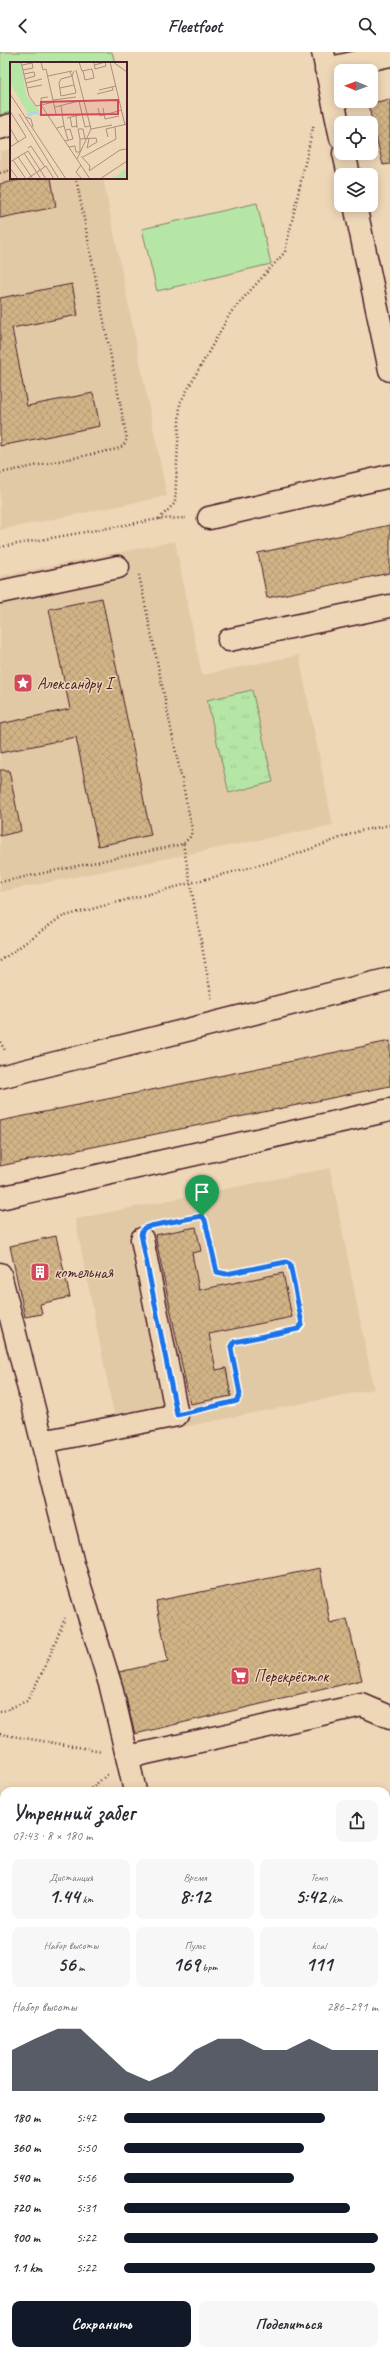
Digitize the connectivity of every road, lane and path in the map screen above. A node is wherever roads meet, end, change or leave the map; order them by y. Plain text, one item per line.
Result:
1 (390, 55) edge
2 (324, 60) edge
3 (336, 116) edge
4 (314, 122) dead end
5 (10, 125) edge
6 (0, 128) edge
7 (10, 170) edge
8 (0, 173) edge
9 (76, 179) edge
10 (356, 212) edge
11 (390, 370) edge
12 (0, 473) edge
13 (390, 476) edge
14 (209, 518) joint
15 (159, 519) junction
16 (0, 547) edge
17 (118, 567) joint
18 (0, 592) edge
19 (390, 606) edge
20 (229, 640) dead end
21 (390, 825) edge
22 (183, 844) junction
23 (0, 882) edge
24 (190, 883) junction
25 (0, 961) edge
26 (390, 979) edge
27 (217, 1024) junction
28 (0, 1077) edge
29 (390, 1110) edge
30 (0, 1198) edge
31 (142, 1239) joint
32 (0, 1274) edge
33 (177, 1415) junction
34 (42, 1442) junction
35 (66, 1611) dead end
36 (0, 1712) edge
37 (390, 1717) edge
38 (0, 1734) edge
39 (128, 1757) junction
40 (93, 1787) edge
41 (134, 1787) edge

1 - 2 street
2 - 3 street
4 - 15 path
5 - 6 street
7 - 8 path
9 - 12 path
10 - 11 street
13 - 14 street
14 - 15 path
15 - 16 path
17 - 18 street
17 - 22 path
19 - 20 street
21 - 24 path
22 - 23 path
22 - 24 path
24 - 25 path
24 - 27 path
26 - 27 street
27 - 28 street
29 - 30 street
31 - 33 street
31 - 33 path
32 - 34 street
33 - 34 street
34 - 39 street
35 - 36 path
37 - 39 street
38 - 39 path
39 - 40 path
39 - 41 street

